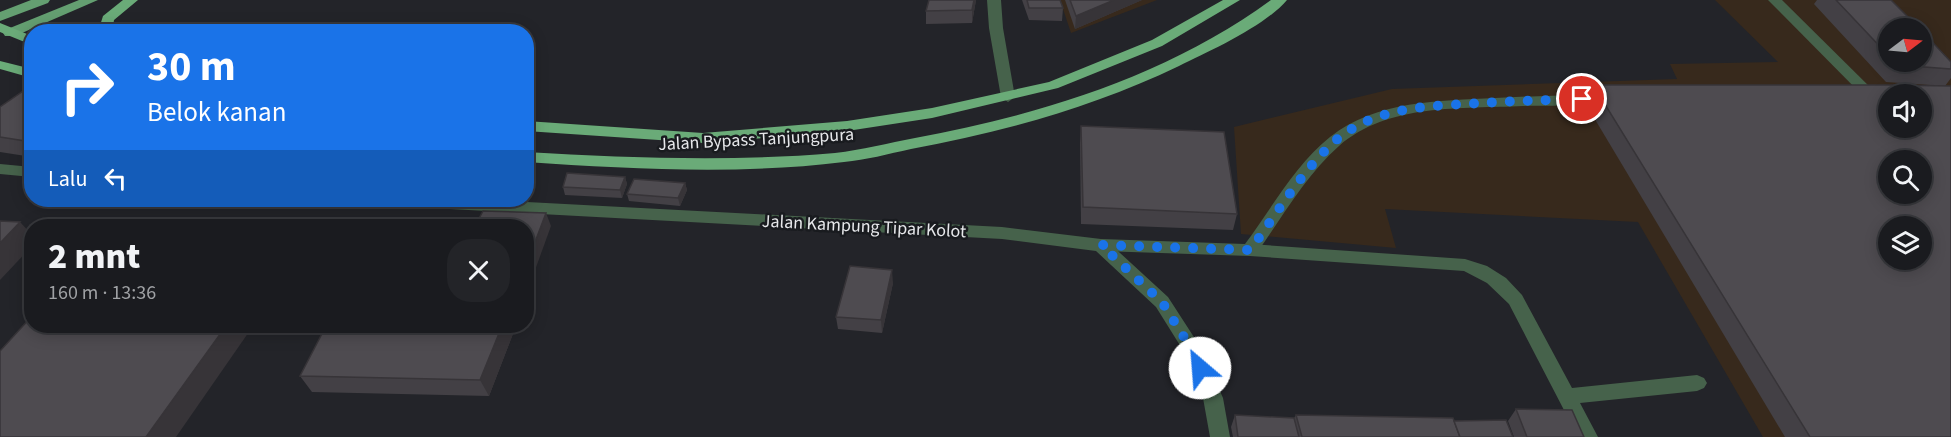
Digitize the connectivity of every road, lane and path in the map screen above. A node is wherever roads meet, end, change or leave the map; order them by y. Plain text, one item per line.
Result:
1 (43, 0) edge
2 (91, 0) edge
3 (131, 0) edge
4 (994, 0) edge
5 (1233, 0) edge
6 (1280, 0) edge
7 (1776, 0) edge
8 (0, 17) edge
9 (24, 24) edge
10 (25, 24) edge
11 (107, 24) edge
12 (3, 32) edge
13 (24, 39) edge
14 (0, 65) edge
15 (24, 72) edge
16 (0, 78) edge
17 (24, 80) edge
18 (1008, 96) junction
19 (1878, 97) edge
20 (1629, 99) edge
21 (1853, 101) edge
22 (1878, 101) edge
23 (534, 127) edge
24 (534, 157) edge
25 (0, 169) edge
26 (24, 171) edge
27 (523, 207) edge
28 (1101, 245) junction
29 (1250, 250) junction
30 (1697, 383) dead end
31 (1565, 397) junction
32 (1220, 437) edge
33 (1588, 437) edge

1 - 8 main road
2 - 10 main road
3 - 11 highway
4 - 18 street
5 - 18 highway, Jalan Bypass Tanjungpura
6 - 24 highway, Jalan Bypass Tanjungpura
7 - 19 street
9 - 12 main road
12 - 13 highway
14 - 15 highway
16 - 17 highway
18 - 23 highway, Jalan Bypass Tanjungpura
20 - 29 street
21 - 22 street
25 - 26 street
27 - 28 street, Jalan Kampung Tipar Kolot
28 - 29 street, Jalan Kampung Tipar Kolot
28 - 32 street
29 - 31 street, Jalan Kampung Tipar Kolot
30 - 31 street
31 - 33 street, Jalan Kampung Tipar Kolot

